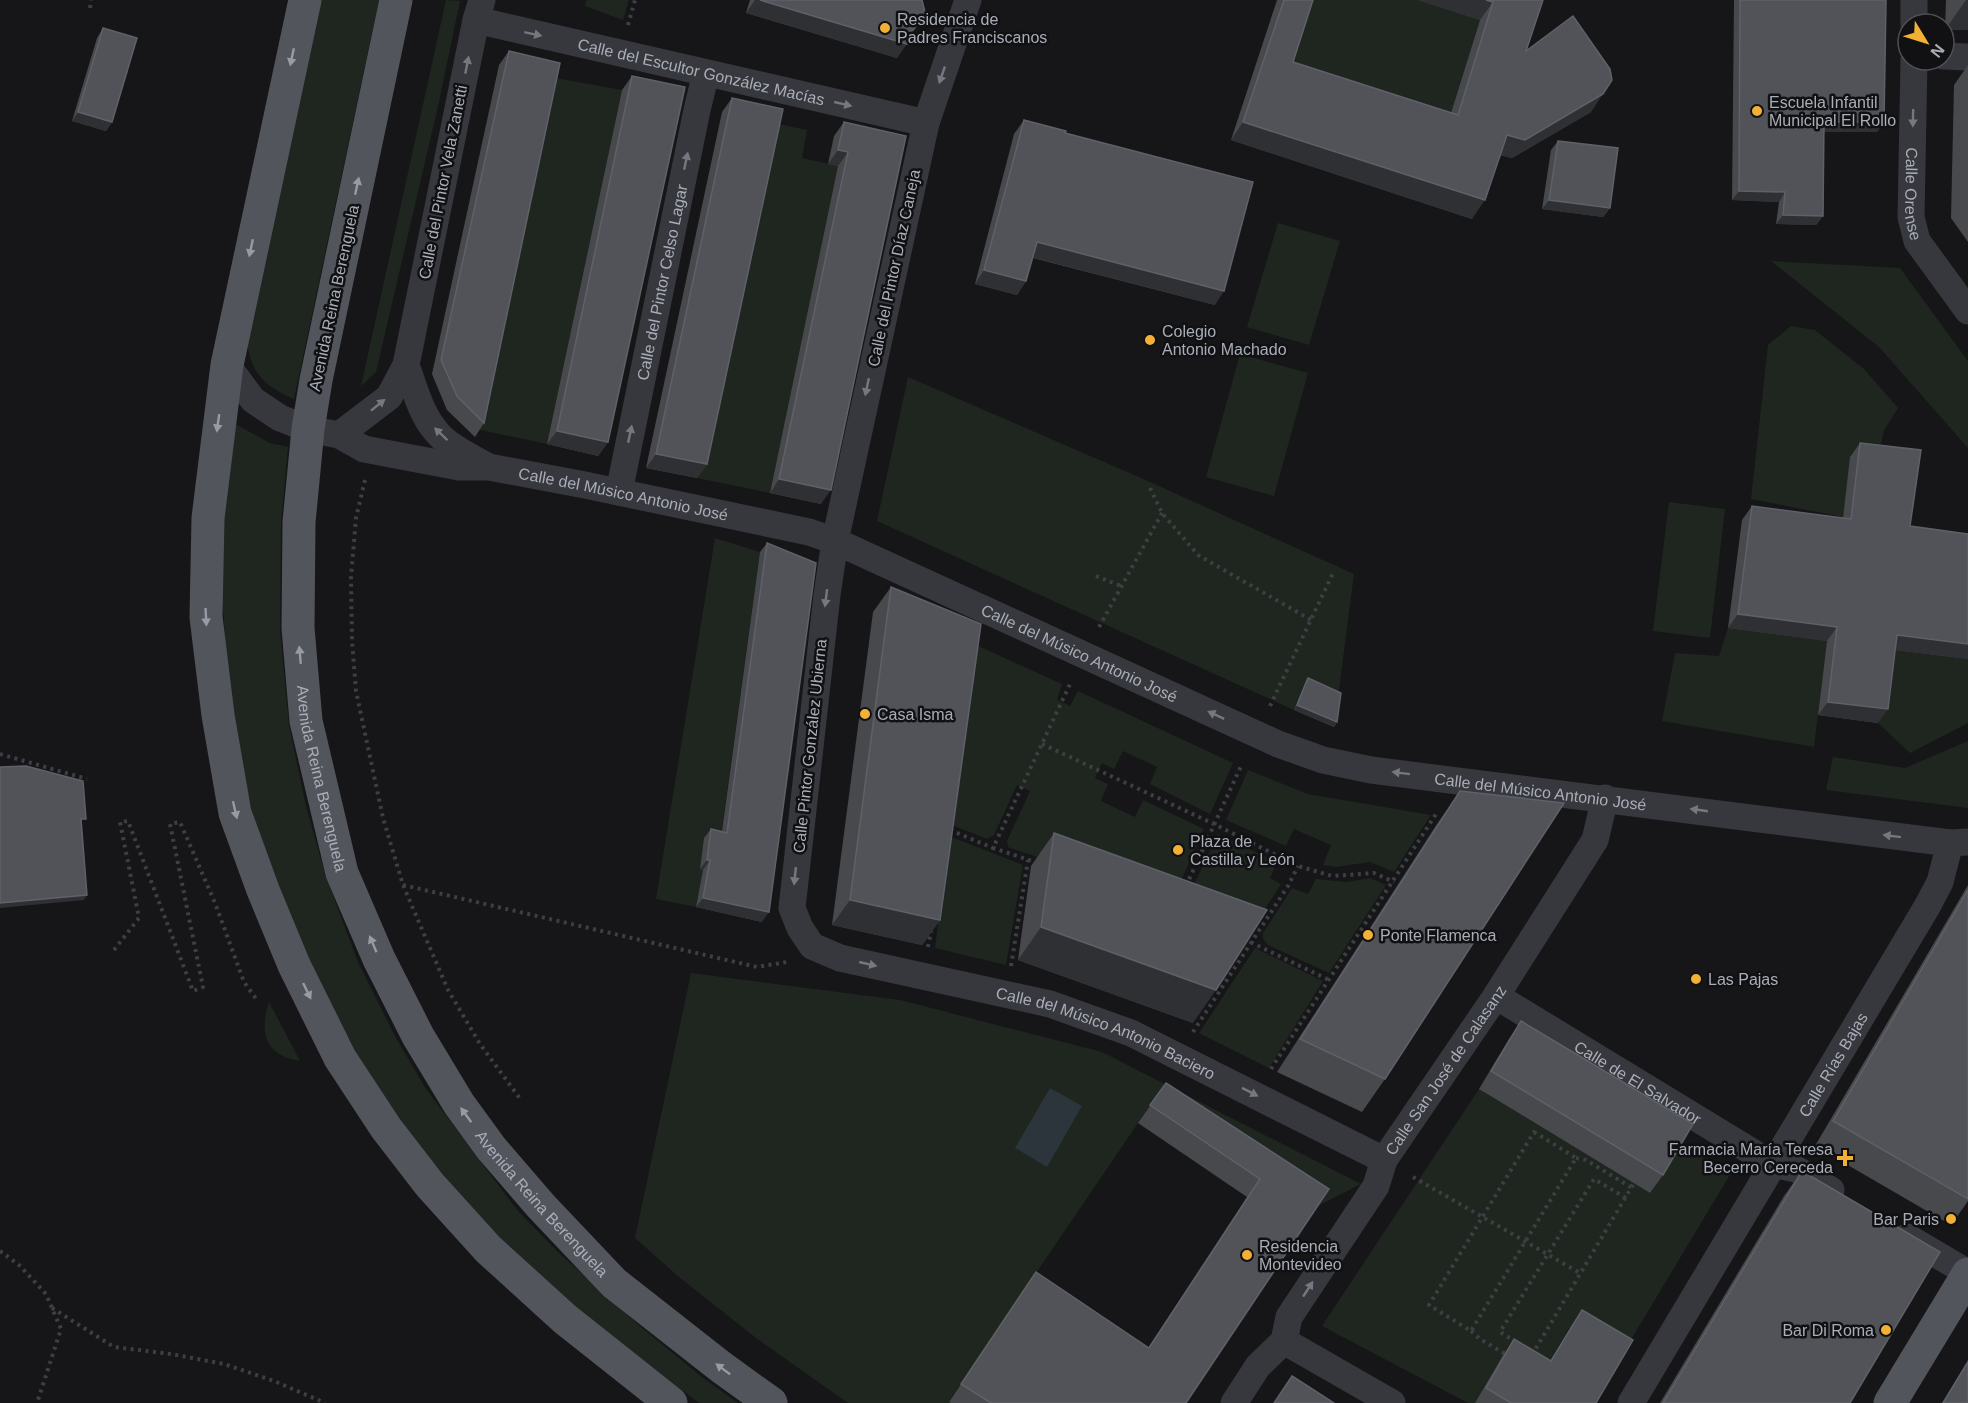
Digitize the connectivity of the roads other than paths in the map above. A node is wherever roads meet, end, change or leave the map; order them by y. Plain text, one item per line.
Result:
1 (305, 0) edge
2 (396, 0) edge
3 (968, 0) edge
4 (479, 10) edge
5 (1914, 72) edge
6 (706, 73) junction
7 (926, 123) junction
8 (1968, 311) edge
9 (227, 365) junction
10 (406, 365) junction
11 (323, 432) junction
12 (489, 467) junction
13 (619, 492) junction
14 (835, 541) junction
15 (1605, 798) junction
16 (1959, 843) edge
17 (812, 946) joint
18 (1496, 996) junction
19 (1384, 1160) junction
20 (1772, 1164) junction
21 (1854, 1205) edge
22 (1884, 1223) edge
23 (1968, 1274) edge
24 (1284, 1341) junction
25 (671, 1403) edge
26 (771, 1403) edge
27 (1234, 1403) edge
28 (1392, 1403) edge
29 (1631, 1403) edge
30 (1890, 1403) edge

1 -> 9 main road
11 -> 2 main road, Avenida Reina Berenguela
3 -> 7 street, Calle del Pintor Díaz Caneja
4 -> 6 street, Calle del Escultor González Macías
10 -> 4 street, Calle del Pintor Vela Zanetti
5 -> 8 street, Calle Orense
6 -> 7 street, Calle del Escultor González Macías
13 -> 6 street, Calle del Pintor Celso Lagar
7 -> 14 street, Calle del Pintor Díaz Caneja
9 - 11 street, Calle del Músico Antonio José
9 -> 25 main road
11 -> 10 street, Calle del Pintor Vela Zanetti
12 -> 10 street
11 - 12 street, Calle del Músico Antonio José
26 -> 11 main road, Avenida Reina Berenguela
12 - 13 street, Calle del Músico Antonio José
13 - 14 street, Calle del Músico Antonio José
15 -> 14 street, Calle del Músico Antonio José
14 -> 17 street, Calle Pintor González Ubierna
16 -> 15 street, Calle del Músico Antonio José
15 - 18 street, Calle San José de Calasanz
16 - 20 street, Calle Rías Bajas
17 -> 19 street, Calle del Músico Antonio Baciero
18 - 19 street, Calle San José de Calasanz
18 - 20 street, Calle de El Salvador
24 -> 19 street, Calle San José de Calasanz
20 - 21 street, Calle de El Salvador
20 - 29 street, Calle Rías Bajas
22 - 23 street
23 - 30 main road
24 - 27 street
24 - 28 street

